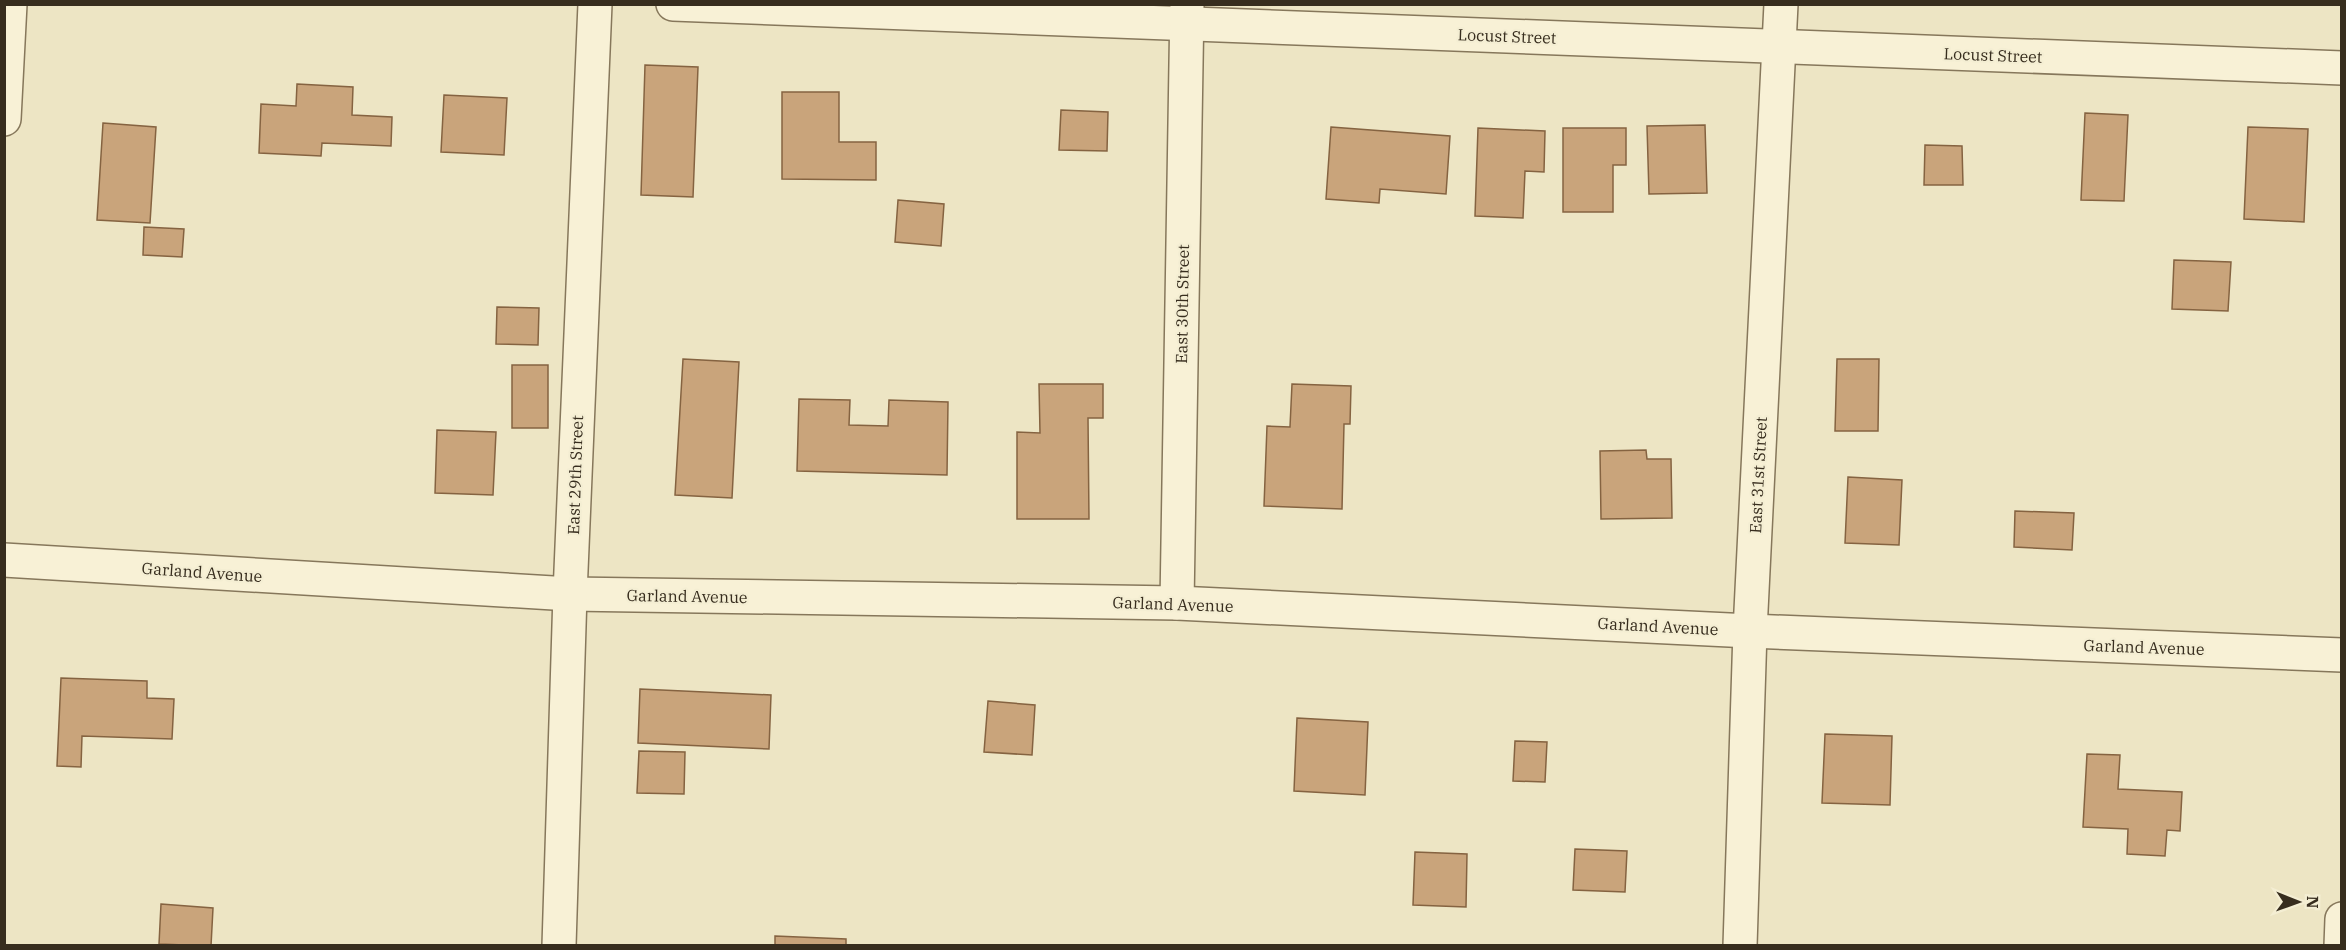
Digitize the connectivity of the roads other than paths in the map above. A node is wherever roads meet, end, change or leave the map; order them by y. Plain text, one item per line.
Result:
1 (10, 4) edge
2 (595, 4) edge
3 (673, 4) edge
4 (1781, 4) edge
5 (1186, 14) edge
6 (1780, 46) junction
7 (2342, 68) edge
8 (4, 119) edge
9 (4, 560) edge
10 (570, 594) junction
11 (1177, 603) junction
12 (1750, 631) junction
13 (2342, 655) edge
14 (2342, 919) edge
15 (559, 945) edge
16 (1740, 945) edge
17 (2341, 945) edge

1 - 8 street
2 - 10 street, East 29th Street
3 - 5 street, Locust Street
4 - 6 street, East 31st Street
5 - 6 street, Locust Street
5 - 11 street, East 30th Street
6 - 7 street, Locust Street
6 - 12 street, East 31st Street
9 - 10 street, Garland Avenue
10 - 11 street, Garland Avenue
10 - 15 street, East 29th Street
11 - 12 street, Garland Avenue
12 - 13 street, Garland Avenue
12 - 16 street, East 31st Street
14 - 17 street

